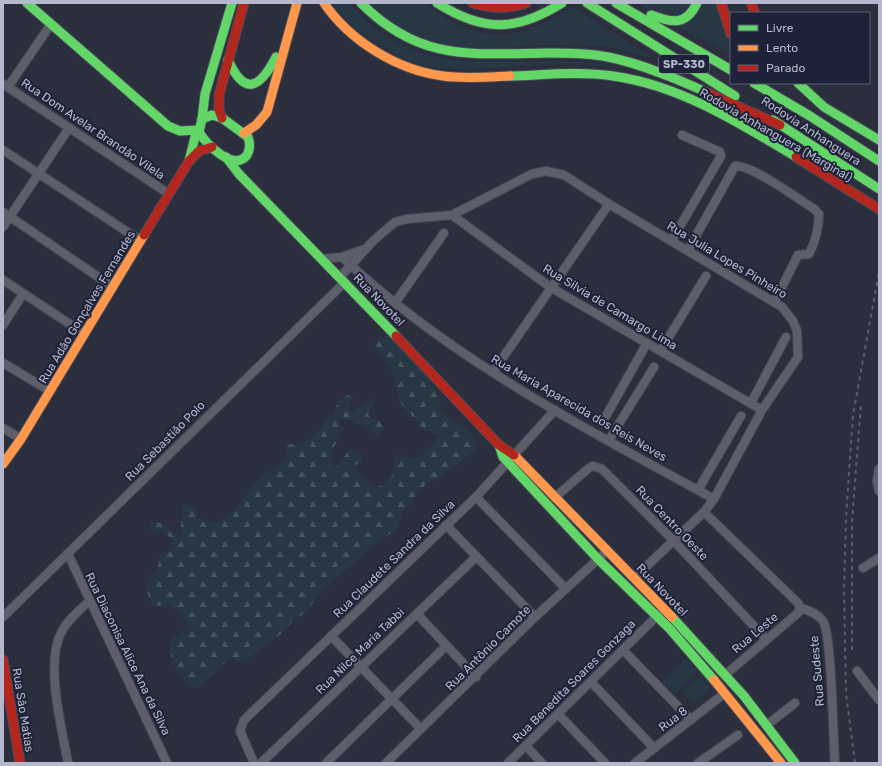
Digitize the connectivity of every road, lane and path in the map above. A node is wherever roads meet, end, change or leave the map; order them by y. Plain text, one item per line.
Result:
1 (27, 3) edge
2 (232, 3) edge
3 (244, 3) edge
4 (296, 3) edge
5 (324, 3) edge
6 (361, 3) edge
7 (437, 3) edge
8 (473, 3) edge
9 (526, 3) edge
10 (562, 3) edge
11 (587, 3) edge
12 (616, 3) edge
13 (620, 3) edge
14 (697, 3) edge
15 (721, 3) edge
16 (51, 24) junction
17 (730, 31) edge
18 (286, 39) junction
19 (228, 60) junction
20 (730, 69) edge
21 (756, 84) edge
22 (769, 84) edge
23 (799, 84) edge
24 (5, 86) edge
25 (810, 116) junction
26 (222, 118) junction
27 (202, 120) junction
28 (780, 125) junction
29 (69, 128) junction
30 (199, 131) junction
31 (244, 133) junction
32 (682, 135) dead end
33 (878, 140) edge
34 (212, 147) junction
35 (3, 150) edge
36 (247, 156) junction
37 (226, 158) junction
38 (877, 160) edge
39 (189, 161) junction
40 (239, 174) junction
41 (39, 175) junction
42 (879, 189) edge
43 (169, 194) junction
44 (609, 204) junction
45 (877, 208) edge
46 (6, 215) edge
47 (452, 215) junction
48 (3, 227) edge
49 (444, 233) dead end
50 (672, 240) junction
51 (141, 241) junction
52 (366, 249) junction
53 (688, 250) junction
54 (342, 257) junction
55 (323, 259) junction
56 (351, 266) junction
57 (706, 276) dead end
58 (342, 279) junction
59 (3, 280) edge
60 (113, 287) junction
61 (550, 287) junction
62 (23, 294) junction
63 (775, 301) junction
64 (395, 303) junction
65 (3, 326) edge
66 (85, 334) junction
67 (786, 337) dead end
68 (647, 343) junction
69 (661, 350) junction
70 (3, 362) edge
71 (654, 367) dead end
72 (493, 372) junction
73 (50, 391) junction
74 (751, 403) junction
75 (555, 410) junction
76 (762, 410) junction
77 (741, 416) dead end
78 (602, 423) dead end
79 (3, 428) edge
80 (21, 439) junction
81 (608, 440) junction
82 (499, 445) junction
83 (515, 455) junction
84 (508, 462) junction
85 (3, 464) edge
86 (879, 469) edge
87 (698, 490) junction
88 (879, 491) edge
89 (476, 497) junction
90 (554, 498) junction
91 (714, 499) junction
92 (704, 512) junction
93 (446, 525) junction
94 (674, 541) junction
95 (607, 551) junction
96 (68, 554) junction
97 (476, 557) junction
98 (879, 558) edge
99 (598, 559) junction
100 (863, 568) dead end
101 (634, 578) junction
102 (566, 589) junction
103 (90, 601) junction
104 (800, 608) junction
105 (661, 613) junction
106 (417, 614) junction
107 (3, 617) edge
108 (535, 617) junction
109 (331, 636) junction
110 (766, 639) junction
111 (446, 646) junction
112 (623, 650) junction
113 (3, 660) edge
114 (362, 667) junction
115 (857, 671) dead end
116 (725, 675) junction
117 (476, 677) junction
118 (591, 682) junction
119 (725, 693) junction
120 (743, 697) junction
121 (391, 699) junction
122 (879, 700) edge
123 (795, 702) dead end
124 (7, 706) edge
125 (558, 714) junction
126 (691, 720) junction
127 (767, 725) junction
128 (421, 729) junction
129 (738, 735) dead end
130 (526, 746) junction
131 (654, 748) junction
132 (20, 763) edge
133 (68, 763) edge
134 (167, 763) edge
135 (254, 763) edge
136 (261, 763) edge
137 (326, 763) edge
138 (386, 763) edge
139 (508, 763) edge
140 (542, 763) edge
141 (605, 763) edge
142 (635, 763) edge
143 (698, 763) edge
144 (781, 763) edge
145 (796, 763) edge
146 (834, 763) edge

1 - 16 main road
2 - 27 main road
3 - 19 main road
4 - 18 main road
5 - 45 main road, Rodovia Anhanguera (Marginal)
6 - 28 main road
7 - 10 main road
8 - 9 main road
11 - 28 main road, Rodovia Anhanguera / SP-330
12 - 20 main road, SP-330
13 - 14 main road
15 - 17 main road
16 - 24 street
16 - 30 main road
18 - 19 main road
18 - 31 main road
19 - 26 main road
21 - 25 main road, Rodovia Anhanguera
22 - 25 main road
23 - 33 main road
24 - 29 street, Rua Dom Avelar Brandão Vilela
25 - 38 main road, Rodovia Anhanguera
26 - 27 main road
26 - 31 main road
27 - 30 main road, Rua Adão Gonçalves Fernandes
28 - 42 main road, Rodovia Anhanguera / SP-330
29 - 41 street
29 - 43 street, Rua Dom Avelar Brandão Vilela
30 - 34 main road, Rua Novotel
30 - 39 main road, Rua Adão Gonçalves Fernandes
31 - 36 main road
32 - 50 street
34 - 37 main road, Rua Novotel
34 - 39 main road, Rua Adão Gonçalves Fernandes
35 - 41 street
36 - 37 main road
36 - 40 main road
37 - 40 main road, Rua Novotel
39 - 43 main road, Rua Adão Gonçalves Fernandes
40 - 55 main road, Rua Novotel
41 - 46 street
41 - 51 street
43 - 51 main road, Rua Adão Gonçalves Fernandes
44 - 47 street, Rua Julia Lopes Pinheiro
44 - 50 street, Rua Julia Lopes Pinheiro
44 - 61 street
46 - 48 street
46 - 60 street
47 - 52 street, Rua Julia Lopes Pinheiro
47 - 61 street, Rua Silvia de Camargo Lima
49 - 64 street
50 - 53 street, Rua Julia Lopes Pinheiro
51 - 60 main road, Rua Adão Gonçalves Fernandes
52 - 54 street, Rua Julia Lopes Pinheiro
52 - 56 street, Rua Julia Lopes Pinheiro
53 - 63 street, Rua Julia Lopes Pinheiro
53 - 63 street
54 - 55 street, Rua Julia Lopes Pinheiro
54 - 56 street, Rua Maria Aparecida dos Reis Neves
55 - 58 main road, Rua Novotel
56 - 58 street, Rua Julia Lopes Pinheiro
56 - 64 street, Rua Maria Aparecida dos Reis Neves
57 - 69 street
58 - 82 main road, Rua Novotel
58 - 96 street, Rua Sebastião Polo
59 - 62 street
60 - 66 main road, Rua Adão Gonçalves Fernandes
61 - 68 street, Rua Silvia de Camargo Lima
61 - 72 street
62 - 65 street
62 - 66 street
63 - 76 street, Rua Julia Lopes Pinheiro
64 - 72 street, Rua Maria Aparecida dos Reis Neves
66 - 73 main road, Rua Adão Gonçalves Fernandes
67 - 74 street
68 - 69 street, Rua Silvia de Camargo Lima
68 - 78 street
69 - 74 street, Rua Silvia de Camargo Lima
70 - 73 street
71 - 81 street
72 - 75 street, Rua Maria Aparecida dos Reis Neves
73 - 80 main road, Rua Adão Gonçalves Fernandes
74 - 76 street, Rua Silvia de Camargo Lima
75 - 81 street, Rua Maria Aparecida dos Reis Neves
75 - 83 street, Rua Claudete Sandra da Silva
76 - 91 street, Rua Julia Lopes Pinheiro
77 - 87 street
79 - 80 street
80 - 85 main road, Rua Adão Gonçalves Fernandes
81 - 87 street, Rua Maria Aparecida dos Reis Neves
82 - 83 main road, Rua Novotel
82 - 84 main road, Rua Novotel
83 - 84 street, Rua Claudete Sandra da Silva
83 - 90 main road, Rua Novotel
84 - 89 street, Rua Claudete Sandra da Silva
84 - 99 main road, Rua Novotel
86 - 88 street
87 - 91 street, Rua Maria Aparecida dos Reis Neves
89 - 93 street, Rua Claudete Sandra da Silva
89 - 102 street
90 - 94 street, Rua Centro Oeste
90 - 95 main road, Rua Novotel
91 - 92 street, Rua Julia Lopes Pinheiro
92 - 94 street, Rua Julia Lopes Pinheiro
92 - 104 street, Rua Sudeste
93 - 97 street
93 - 109 street, Rua Claudete Sandra da Silva
94 - 101 street, Rua Julia Lopes Pinheiro
94 - 110 street, Rua Centro Oeste
95 - 99 street, Rua Antônio Camote
95 - 101 main road, Rua Novotel
96 - 103 street, Rua Diaconisa Alice Ana da Silva
96 - 107 street, Rua Sebastião Polo
97 - 106 street, Rua Nilce Maria Tabbi
97 - 108 street
98 - 100 street
99 - 102 street, Rua Antônio Camote
99 - 105 main road, Rua Novotel
101 - 105 main road, Rua Novotel
102 - 108 street, Rua Antônio Camote
103 - 133 street
103 - 134 street, Rua Diaconisa Alice Ana da Silva
104 - 110 street, Rua Leste
104 - 146 street, Rua Sudeste
105 - 112 street, Rua Benedita Soares Gonzaga
105 - 116 main road, Rua Novotel
105 - 119 main road, Rua Novotel
106 - 111 street
106 - 114 street, Rua Nilce Maria Tabbi
108 - 117 street, Rua Antônio Camote
109 - 114 street
109 - 135 street, Rua Claudete Sandra da Silva
110 - 116 street, Rua Leste
111 - 117 street
111 - 121 street
112 - 118 street, Rua Benedita Soares Gonzaga
112 - 126 street
113 - 124 main road, Rua São Matias
114 - 121 street
114 - 136 street, Rua Nilce Maria Tabbi
115 - 122 street
116 - 119 main road
116 - 120 main road, Rua Novotel
117 - 128 street, Rua Antônio Camote
118 - 125 street, Rua Benedita Soares Gonzaga
118 - 131 street
119 - 120 main road
119 - 126 street, Rua 8
119 - 144 main road, Rua Novotel
120 - 127 main road, Rua Novotel
121 - 128 street
121 - 137 street
123 - 127 street
124 - 132 main road, Rua São Matias
125 - 130 street, Rua Benedita Soares Gonzaga
125 - 141 street
126 - 131 street, Rua 8
127 - 145 main road, Rua Novotel
128 - 138 street, Rua Antônio Camote
129 - 143 street
130 - 139 street, Rua Benedita Soares Gonzaga
130 - 140 street
131 - 142 street, Rua 8

